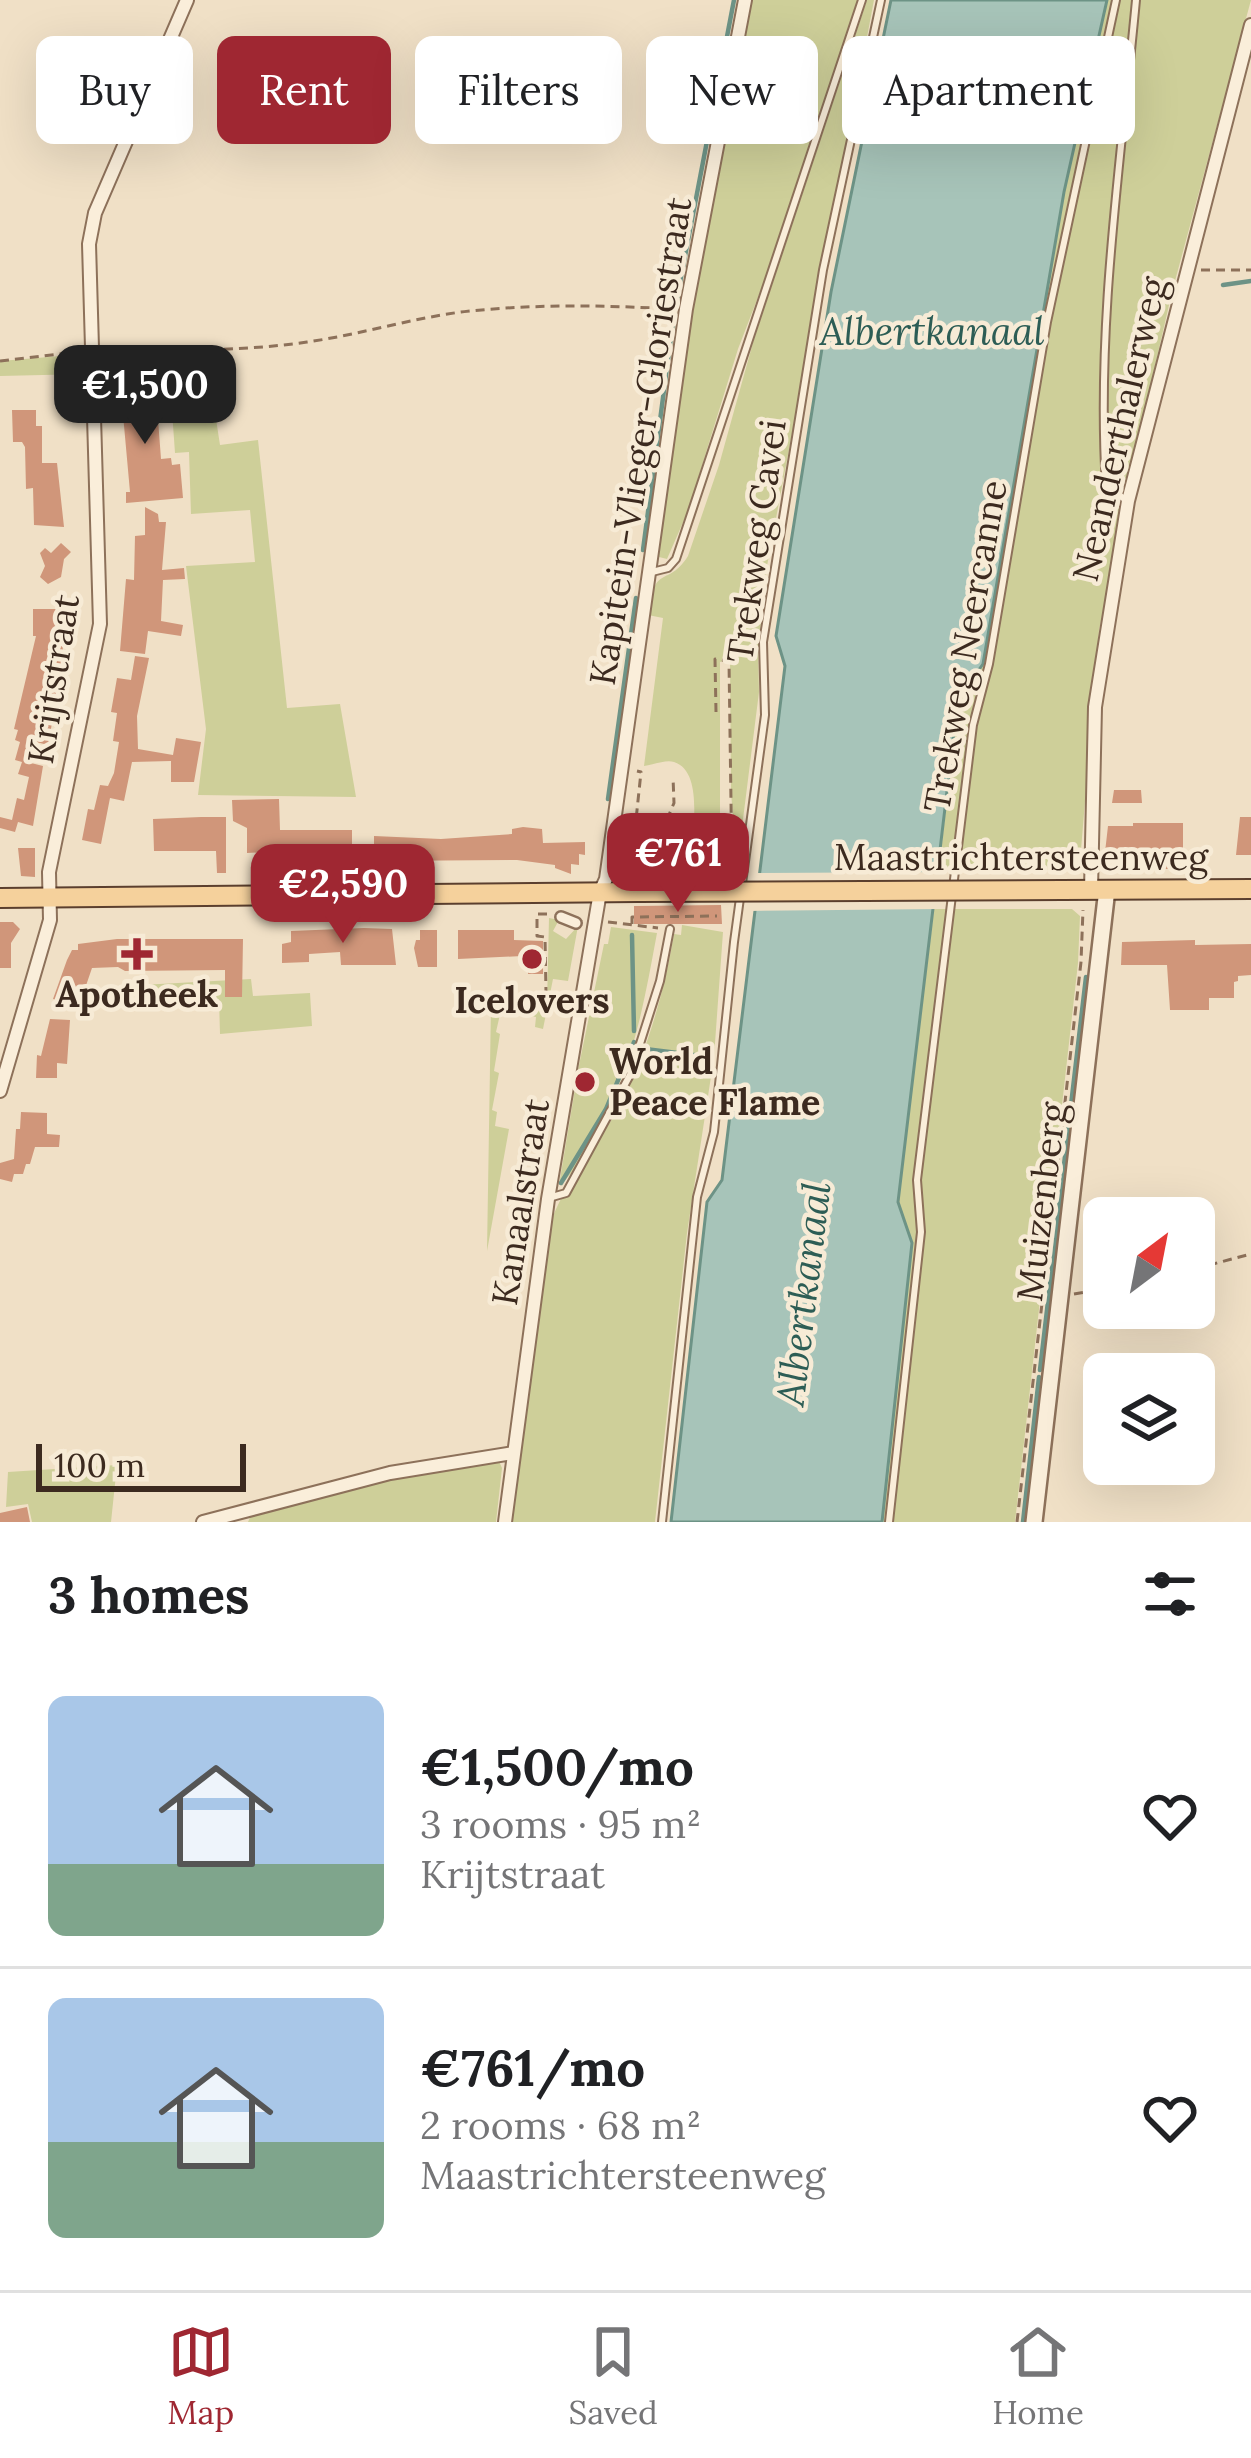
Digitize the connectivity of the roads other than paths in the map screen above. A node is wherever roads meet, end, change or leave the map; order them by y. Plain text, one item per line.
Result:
1 (187, 0) edge
2 (745, 0) edge
3 (862, 0) edge
4 (881, 0) edge
5 (1116, 0) edge
6 (1136, 0) edge
7 (1251, 25) edge
8 (1128, 501) junction
9 (648, 573) junction
10 (1251, 889) edge
11 (1099, 890) junction
12 (600, 892) junction
13 (0, 898) edge
14 (50, 898) junction
15 (561, 917) road end
16 (576, 923) dead end
17 (663, 928) road end
18 (0, 1090) edge
19 (548, 1198) junction
20 (513, 1453) junction
21 (240, 1517) edge
22 (203, 1522) edge
23 (506, 1522) edge
24 (662, 1522) edge
25 (889, 1522) edge
26 (1034, 1522) edge

1 - 14 street, Krijtstraat
2 - 9 street, Kapitein-Vlieger-Gloriestraat
3 - 9 lane
4 - 24 lane, Trekweg Cavei
5 - 25 lane, Trekweg Neercanne
6 - 8 lane
7 - 8 street, Neanderthalerweg
8 - 11 street, Neanderthalerweg
9 - 12 street, Kapitein-Vlieger-Gloriestraat
10 - 11 main road, Maastrichtersteenweg
11 - 12 main road, Maastrichtersteenweg, bridge
11 - 26 street, Muizenberg
12 - 14 main road, Maastrichtersteenweg
12 - 19 street, Kanaalstraat
13 - 14 main road, Maastrichtersteenweg
14 - 18 street, Krijtstraat
15 - 16 street
17 - 19 lane
19 - 20 street, Kanaalstraat
20 - 21 street
20 - 23 street, Kanaalstraat
21 - 22 street

